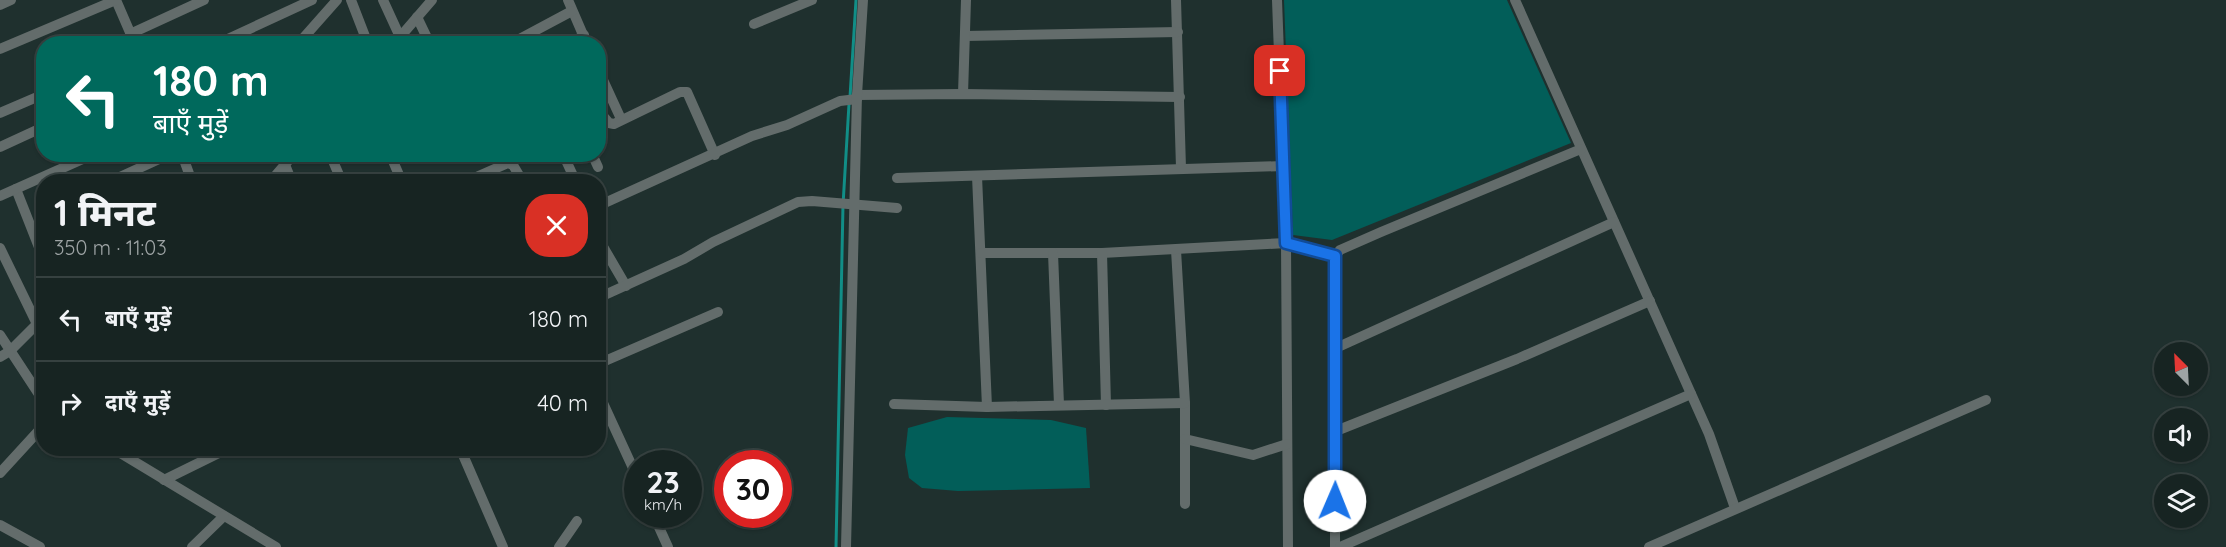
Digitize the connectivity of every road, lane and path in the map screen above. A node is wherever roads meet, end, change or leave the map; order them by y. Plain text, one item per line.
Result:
1 (11, 0) edge
2 (116, 0) edge
3 (204, 0) edge
4 (312, 0) edge
5 (337, 0) edge
6 (351, 0) edge
7 (383, 0) edge
8 (568, 0) edge
9 (812, 0) edge
10 (863, 0) edge
11 (966, 0) edge
12 (1176, 0) edge
13 (1277, 0) edge
14 (1515, 0) edge
15 (427, 3) edge
16 (0, 5) edge
17 (572, 11) junction
18 (417, 17) junction
19 (754, 24) dead end
20 (1178, 32) junction
21 (132, 36) edge
22 (138, 36) edge
23 (234, 36) edge
24 (305, 36) edge
25 (365, 36) edge
26 (396, 36) edge
27 (400, 36) edge
28 (426, 36) edge
29 (525, 36) edge
30 (584, 36) edge
31 (965, 36) junction
32 (0, 49) edge
33 (606, 86) edge
34 (963, 94) junction
35 (36, 97) edge
36 (1180, 97) junction
37 (853, 98) junction
38 (0, 113) edge
39 (606, 119) edge
40 (621, 119) junction
41 (36, 130) edge
42 (0, 147) edge
43 (1581, 149) junction
44 (715, 155) junction
45 (79, 162) edge
46 (153, 162) edge
47 (287, 162) edge
48 (596, 162) edge
49 (285, 165) junction
50 (1283, 166) junction
51 (598, 167) dead end
52 (1181, 168) junction
53 (56, 174) edge
54 (126, 174) edge
55 (277, 174) edge
56 (289, 174) edge
57 (483, 174) edge
58 (518, 174) edge
59 (977, 176) junction
60 (897, 178) dead end
61 (36, 183) edge
62 (16, 189) junction
63 (0, 195) edge
64 (606, 203) edge
65 (852, 205) junction
66 (897, 208) dead end
67 (1614, 222) junction
68 (36, 240) edge
69 (1286, 243) junction
70 (0, 248) edge
71 (1176, 250) junction
72 (606, 252) edge
73 (981, 253) junction
74 (1053, 253) junction
75 (1102, 253) junction
76 (1335, 256) junction
77 (626, 286) junction
78 (606, 295) edge
79 (1650, 301) junction
80 (718, 312) dead end
81 (36, 314) edge
82 (36, 325) edge
83 (0, 334) edge
84 (1336, 348) junction
85 (10, 351) junction
86 (0, 357) edge
87 (606, 361) edge
88 (36, 390) edge
89 (1691, 394) junction
90 (1986, 400) dead end
91 (1185, 403) junction
92 (894, 404) dead end
93 (1059, 405) junction
94 (1106, 405) junction
95 (987, 407) junction
96 (606, 409) edge
97 (1336, 431) junction
98 (36, 434) edge
99 (1185, 439) junction
100 (1287, 444) junction
101 (625, 450) edge
102 (125, 456) edge
103 (213, 456) edge
104 (463, 456) edge
105 (0, 473) edge
106 (164, 480) junction
107 (1185, 504) dead end
108 (1735, 508) junction
109 (224, 516) junction
110 (577, 521) dead end
111 (0, 525) edge
112 (659, 528) edge
113 (40, 547) edge
114 (192, 547) edge
115 (276, 547) edge
116 (503, 547) edge
117 (559, 547) edge
118 (668, 547) edge
119 (846, 547) edge
120 (1288, 547) edge
121 (1335, 547) edge
122 (1340, 547) edge
123 (1650, 547) edge

1 - 16 street
2 - 21 street
2 - 32 street
3 - 22 street
4 - 23 street
5 - 24 street
6 - 25 street
7 - 26 street
8 - 17 street
9 - 19 street
10 - 37 street
11 - 31 street
12 - 20 street
13 - 50 street
14 - 43 street
15 - 18 street
17 - 29 street
17 - 30 street
18 - 27 street
18 - 28 street
20 - 31 street
20 - 36 street
31 - 34 street
33 - 40 street
34 - 36 street
34 - 37 street
35 - 38 street
36 - 52 street
37 - 44 street
37 - 65 street
39 - 40 street
40 - 44 street
41 - 42 street
43 - 67 street
43 - 76 street
44 - 64 street
45 - 53 street
46 - 54 street
47 - 49 street
48 - 51 street
49 - 55 street
49 - 56 street
50 - 52 street
50 - 69 street
52 - 59 street
57 - 58 street
59 - 60 street
59 - 73 street
61 - 62 street
62 - 63 street
62 - 68 street
65 - 66 street
65 - 77 street
65 - 119 street
67 - 79 street
67 - 84 street
69 - 71 street
69 - 76 street
69 - 100 street
70 - 81 street
71 - 75 street
71 - 91 street
72 - 77 street
73 - 74 street
73 - 95 street
74 - 75 street
74 - 93 street
75 - 94 street
76 - 84 street
77 - 78 street
79 - 89 street
79 - 97 street
80 - 87 street
82 - 85 street
83 - 85 street
84 - 97 street
85 - 86 street
85 - 88 street
89 - 108 street
89 - 122 street
90 - 108 street
91 - 94 street
91 - 99 street
92 - 95 street
93 - 94 street
93 - 95 street
96 - 101 street
97 - 121 street
98 - 105 street
99 - 100 street
99 - 107 street
100 - 120 street
102 - 106 street
103 - 106 street
104 - 116 street
106 - 109 street
108 - 123 street
109 - 114 street
109 - 115 street
110 - 117 street
111 - 113 street
112 - 118 street

